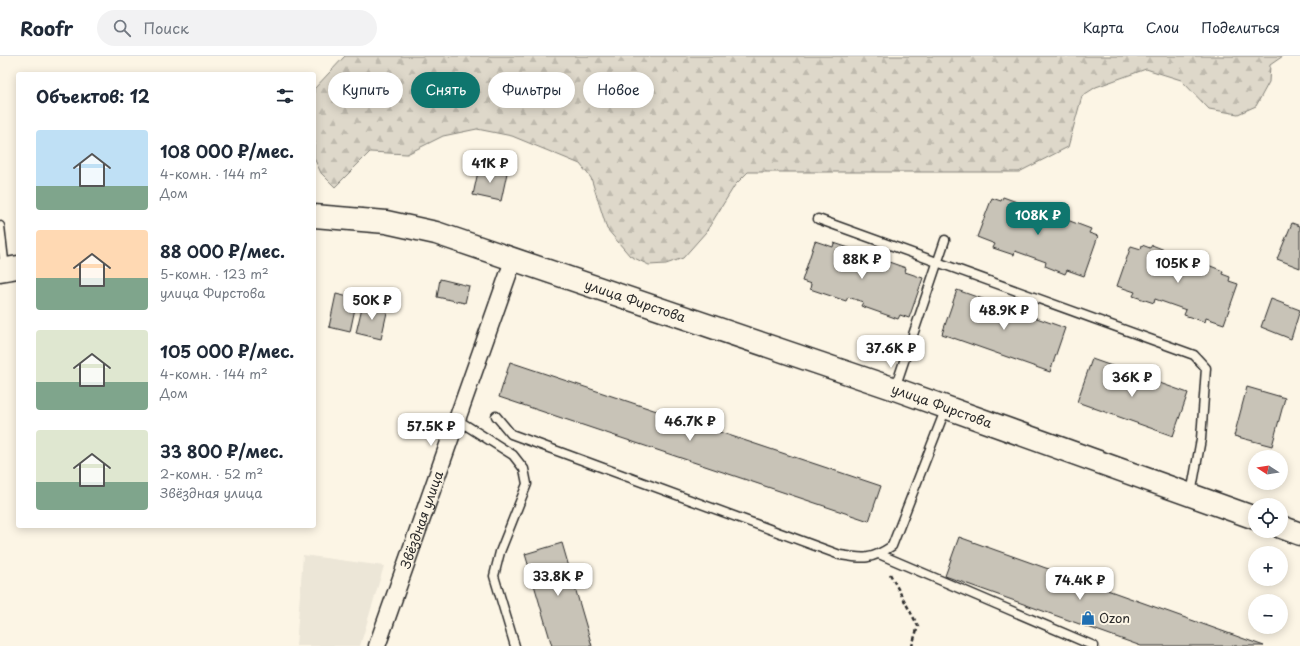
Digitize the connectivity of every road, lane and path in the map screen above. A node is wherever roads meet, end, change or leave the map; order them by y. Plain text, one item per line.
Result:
1 (316, 216) edge
2 (818, 219) dead end
3 (0, 226) edge
4 (945, 240) dead end
5 (514, 258) junction
6 (937, 262) junction
7 (8, 269) edge
8 (895, 388) junction
9 (947, 407) junction
10 (496, 416) dead end
11 (456, 419) junction
12 (1191, 495) junction
13 (1248, 515) edge
14 (1288, 530) edge
15 (1300, 534) edge
16 (880, 554) junction
17 (377, 646) edge
18 (515, 646) edge
19 (912, 646) edge
20 (1094, 646) edge

1 - 5 main road, улица Фирстова
2 - 6 lane
3 - 7 lane
4 - 6 lane
5 - 8 main road, улица Фирстова
5 - 11 street, Звёздная улица
6 - 8 lane
6 - 12 lane
8 - 9 main road, улица Фирстова
9 - 12 main road, улица Фирстова
9 - 16 lane
10 - 16 lane
11 - 17 street, Звёздная улица
11 - 18 lane
12 - 13 main road, улица Фирстова
14 - 15 main road
16 - 19 path
16 - 20 lane

